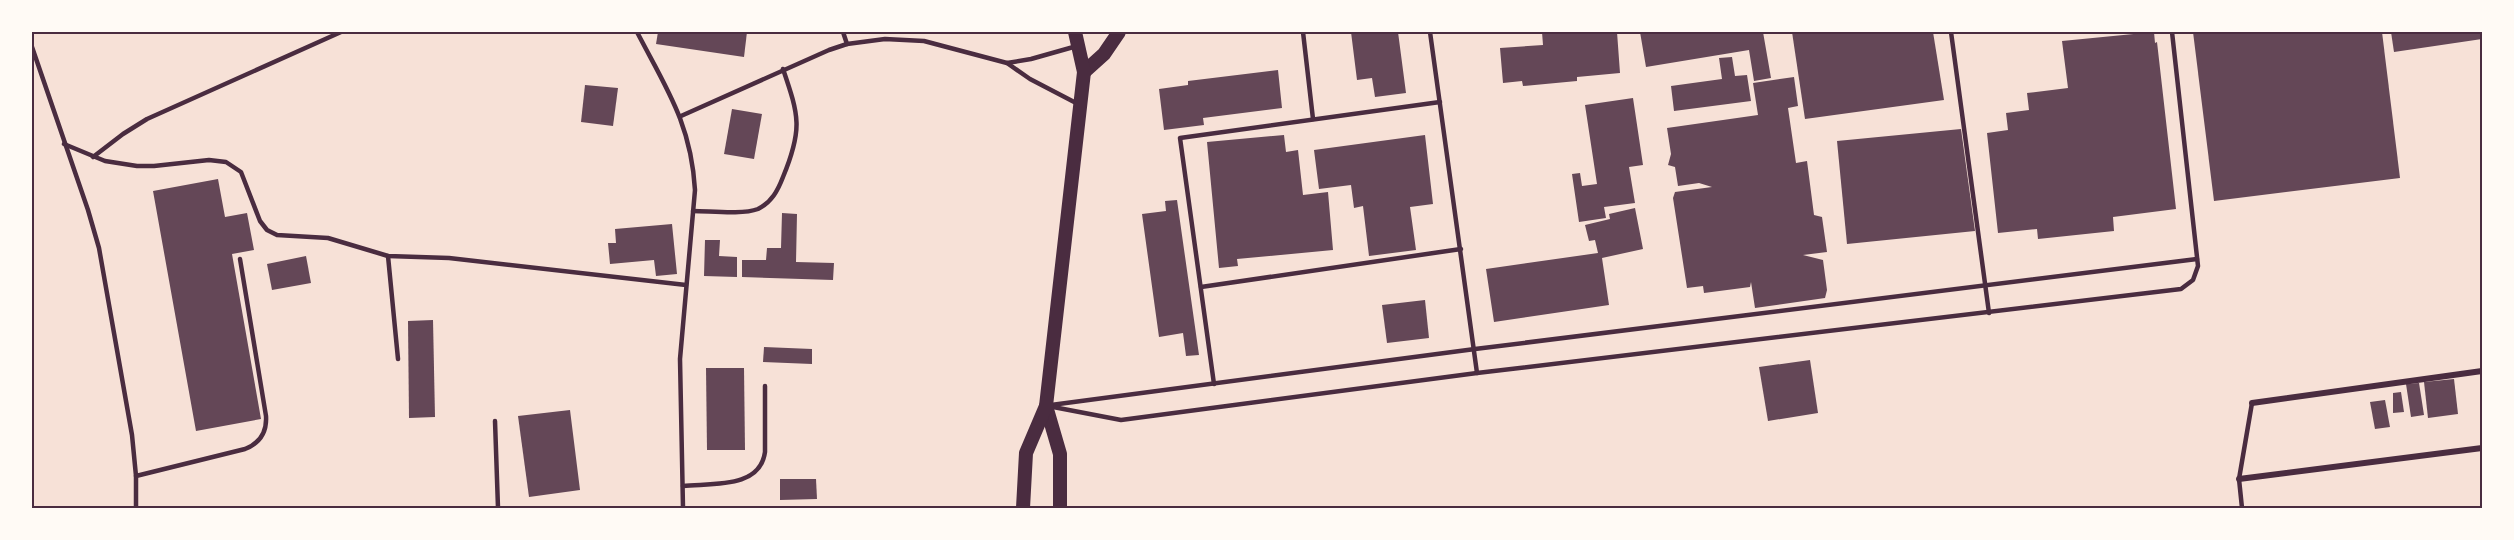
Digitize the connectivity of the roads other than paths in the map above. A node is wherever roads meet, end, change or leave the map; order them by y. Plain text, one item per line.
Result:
1 (341, 32) edge
2 (637, 32) edge
3 (843, 32) edge
4 (1075, 32) edge
5 (1119, 32) edge
6 (1303, 32) edge
7 (1430, 32) edge
8 (1952, 32) edge
9 (2172, 32) edge
10 (847, 44) junction
11 (1077, 46) junction
12 (32, 47) edge
13 (1007, 63) junction
14 (783, 69) junction
15 (1084, 72) junction
16 (1440, 102) junction
17 (1080, 105) junction
18 (681, 116) junction
19 (1313, 119) junction
20 (64, 144) junction
21 (93, 157) junction
22 (693, 211) junction
23 (1461, 249) junction
24 (387, 256) junction
25 (240, 259) dead end
26 (2197, 259) junction
27 (1987, 284) junction
28 (686, 285) junction
29 (1201, 286) junction
30 (1989, 313) junction
31 (1475, 349) junction
32 (398, 359) dead end
33 (2482, 371) edge
34 (1477, 373) junction
35 (1214, 384) junction
36 (765, 386) dead end
37 (2252, 403) joint
38 (1046, 406) junction
39 (495, 421) dead end
40 (2482, 448) edge
41 (136, 476) junction
42 (2239, 479) junction
43 (682, 486) junction
44 (136, 508) edge
45 (498, 508) edge
46 (683, 508) edge
47 (1023, 508) edge
48 (1060, 508) edge
49 (2241, 508) edge

1 - 21 lane
2 - 18 lane
3 - 10 lane
4 - 11 main road
5 - 15 main road
6 - 19 lane
7 - 16 lane
8 - 27 lane
9 - 26 lane
10 - 13 lane
10 - 14 lane
11 - 13 lane
11 - 15 main road
12 - 20 lane
13 - 17 lane
14 - 18 lane
14 - 22 lane
15 - 17 main road
16 - 19 lane
16 - 23 lane
17 - 38 main road
18 - 22 lane
19 - 29 lane
20 - 21 lane
20 - 41 lane
21 - 24 lane
22 - 28 lane
23 - 29 lane
23 - 31 lane
24 - 28 lane
24 - 32 lane
25 - 41 lane
26 - 27 lane
26 - 30 lane
27 - 30 lane
27 - 31 lane
28 - 43 lane
29 - 35 lane
30 - 34 lane
31 - 34 lane
31 - 35 lane
33 - 37 street
34 - 38 lane
35 - 38 lane
36 - 43 lane
37 - 42 lane
38 - 47 main road
38 - 48 main road
39 - 45 lane
40 - 42 street
41 - 44 lane
42 - 49 lane
43 - 46 lane

